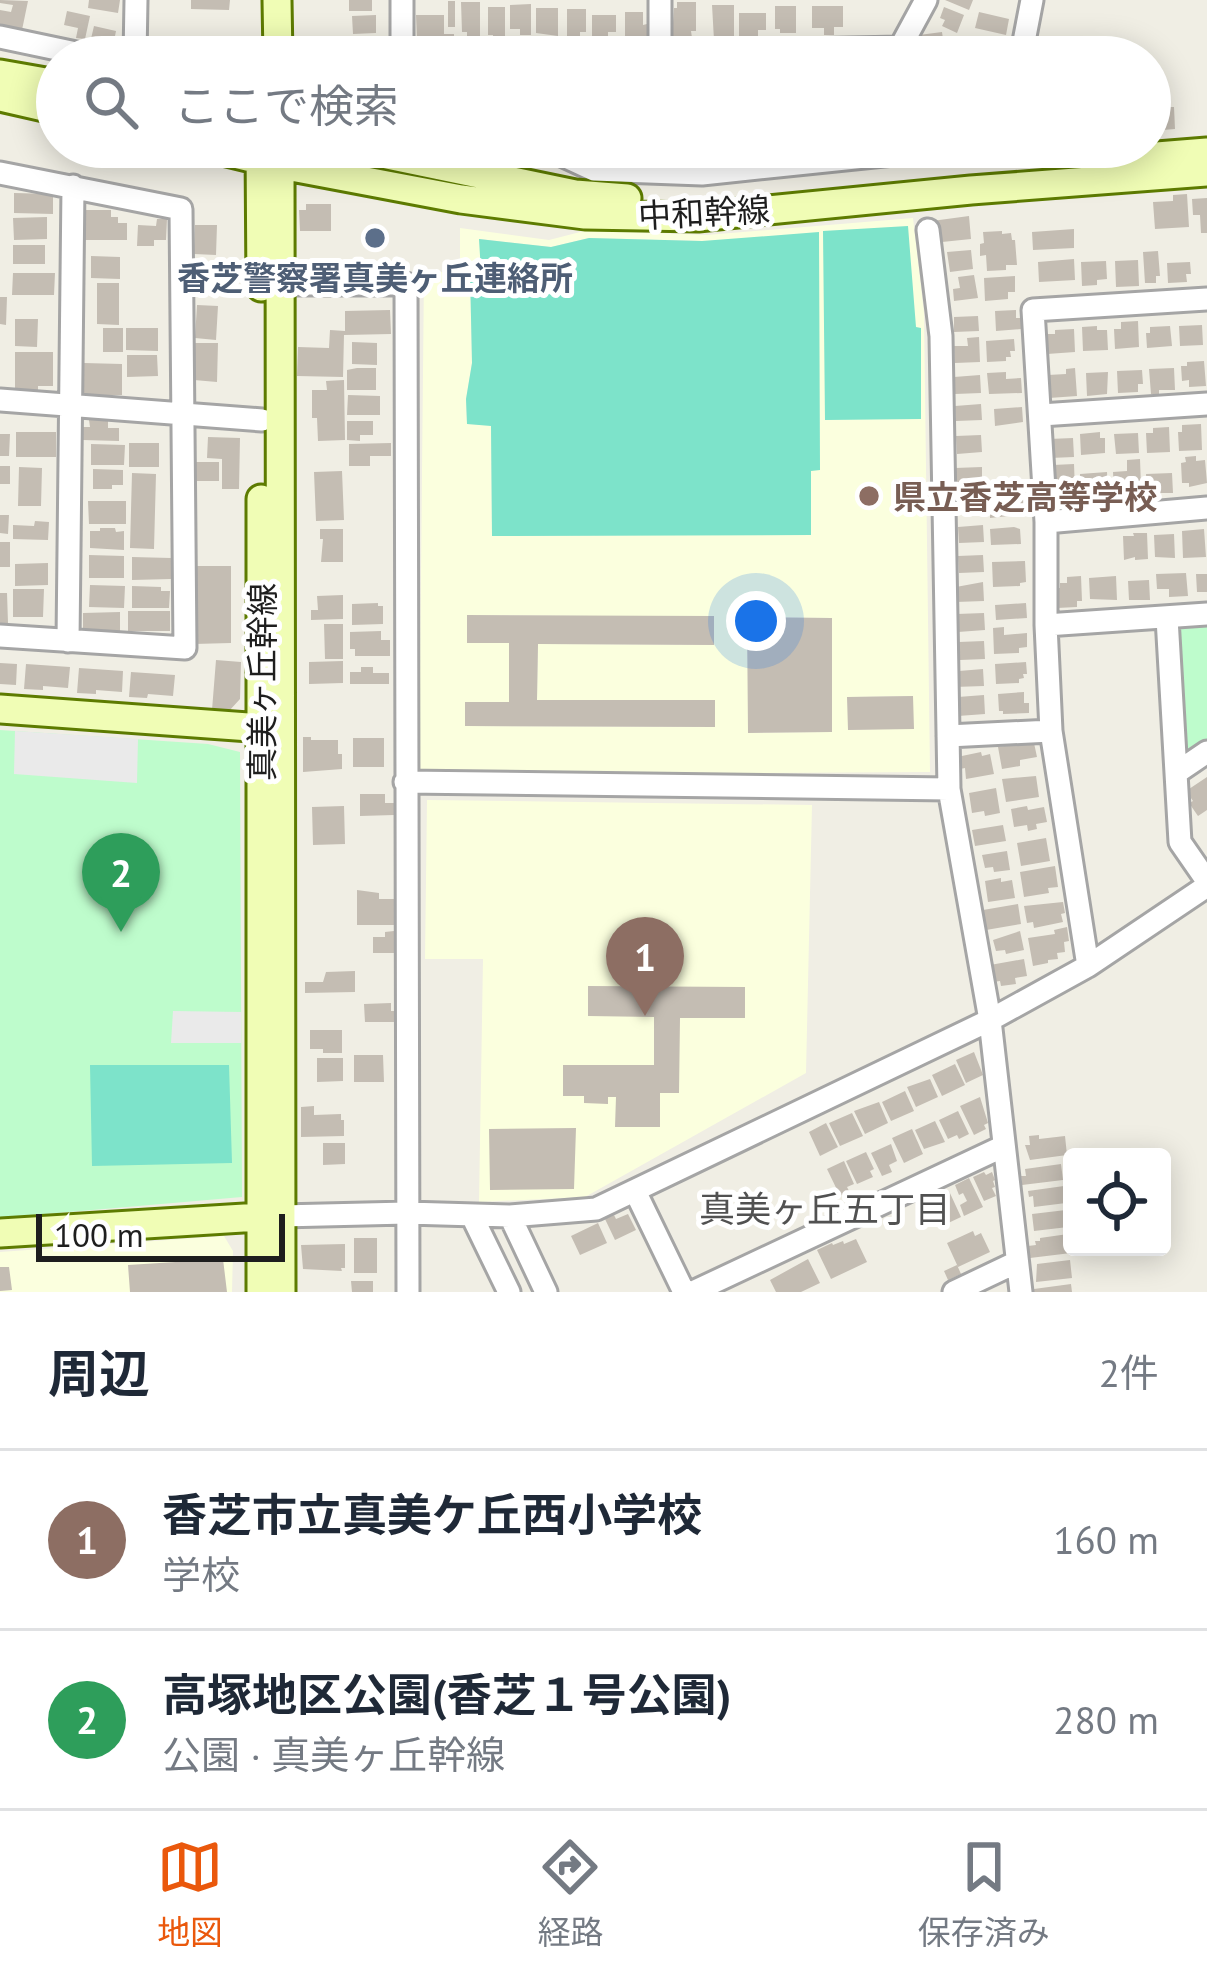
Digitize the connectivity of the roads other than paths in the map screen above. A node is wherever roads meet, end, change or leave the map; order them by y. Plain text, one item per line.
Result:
1 (136, 0) edge
2 (260, 0) edge
3 (278, 0) edge
4 (402, 0) edge
5 (660, 0) edge
6 (926, 0) edge
7 (1032, 0) edge
8 (135, 36) edge
9 (260, 36) edge
10 (278, 36) edge
11 (402, 36) edge
12 (660, 36) edge
13 (908, 36) edge
14 (1025, 36) edge
15 (0, 37) edge
16 (36, 45) edge
17 (0, 74) edge
18 (36, 80) edge
19 (0, 97) edge
20 (36, 105) edge
21 (1207, 152) edge
22 (1171, 155) edge
23 (270, 168) edge
24 (271, 168) edge
25 (326, 168) edge
26 (450, 168) edge
27 (590, 168) edge
28 (760, 168) edge
29 (1036, 168) edge
30 (1207, 172) edge
31 (0, 173) edge
32 (73, 186) junction
33 (928, 230) dead end
34 (279, 284) junction
35 (1207, 299) edge
36 (0, 400) edge
37 (1207, 404) edge
38 (71, 405) junction
39 (183, 413) junction
40 (1041, 416) junction
41 (262, 420) junction
42 (1207, 508) edge
43 (1046, 522) junction
44 (1207, 614) edge
45 (1167, 618) junction
46 (1046, 625) junction
47 (0, 636) edge
48 (68, 640) junction
49 (0, 709) edge
50 (271, 729) junction
51 (1051, 731) junction
52 (948, 736) junction
53 (1207, 752) edge
54 (1176, 773) junction
55 (405, 782) junction
56 (949, 789) junction
57 (1207, 883) edge
58 (1088, 966) junction
59 (990, 1020) junction
60 (1004, 1146) junction
61 (635, 1191) junction
62 (407, 1213) junction
63 (472, 1216) junction
64 (509, 1216) junction
65 (271, 1217) junction
66 (0, 1233) edge
67 (1017, 1262) junction
68 (261, 1292) edge
69 (281, 1292) edge
70 (408, 1292) edge
71 (509, 1292) edge
72 (546, 1292) edge
73 (684, 1292) edge
74 (693, 1292) edge
75 (954, 1292) edge
76 (1021, 1292) edge

1 - 8 street
2 - 9 street
3 - 10 street
4 - 11 street
5 - 12 street
6 - 13 street
7 - 14 street
15 - 16 street
17 - 18 street
19 - 20 street
21 - 22 street, 中和幹線
23 - 41 street, 真美ヶ丘幹線
24 - 34 street, 真美ヶ丘幹線
25 - 30 street, 中和幹線
26 - 29 street, 中和幹線
27 - 28 street
31 - 32 street
32 - 38 street
32 - 39 street
33 - 52 street
34 - 50 street, 真美ヶ丘幹線
34 - 55 street
35 - 40 street
36 - 38 street
37 - 40 street
38 - 39 street
38 - 48 street
39 - 41 street
39 - 48 street
40 - 43 street
41 - 50 street, 真美ヶ丘幹線
42 - 43 street
43 - 46 street
44 - 45 street
45 - 46 street
45 - 54 street
46 - 51 street
47 - 48 street
49 - 50 street
50 - 65 street, 真美ヶ丘幹線
51 - 52 street
51 - 58 street
52 - 56 street
53 - 54 street
54 - 57 street
55 - 56 street
55 - 62 street
56 - 59 street
57 - 58 street
58 - 59 street
59 - 60 street
59 - 61 street
60 - 67 street
60 - 74 street
61 - 64 street
61 - 73 street
62 - 63 street
62 - 65 street
62 - 70 street
63 - 64 street
63 - 71 street
64 - 72 street
65 - 66 street
65 - 68 street
65 - 69 street
67 - 75 street
67 - 76 street

